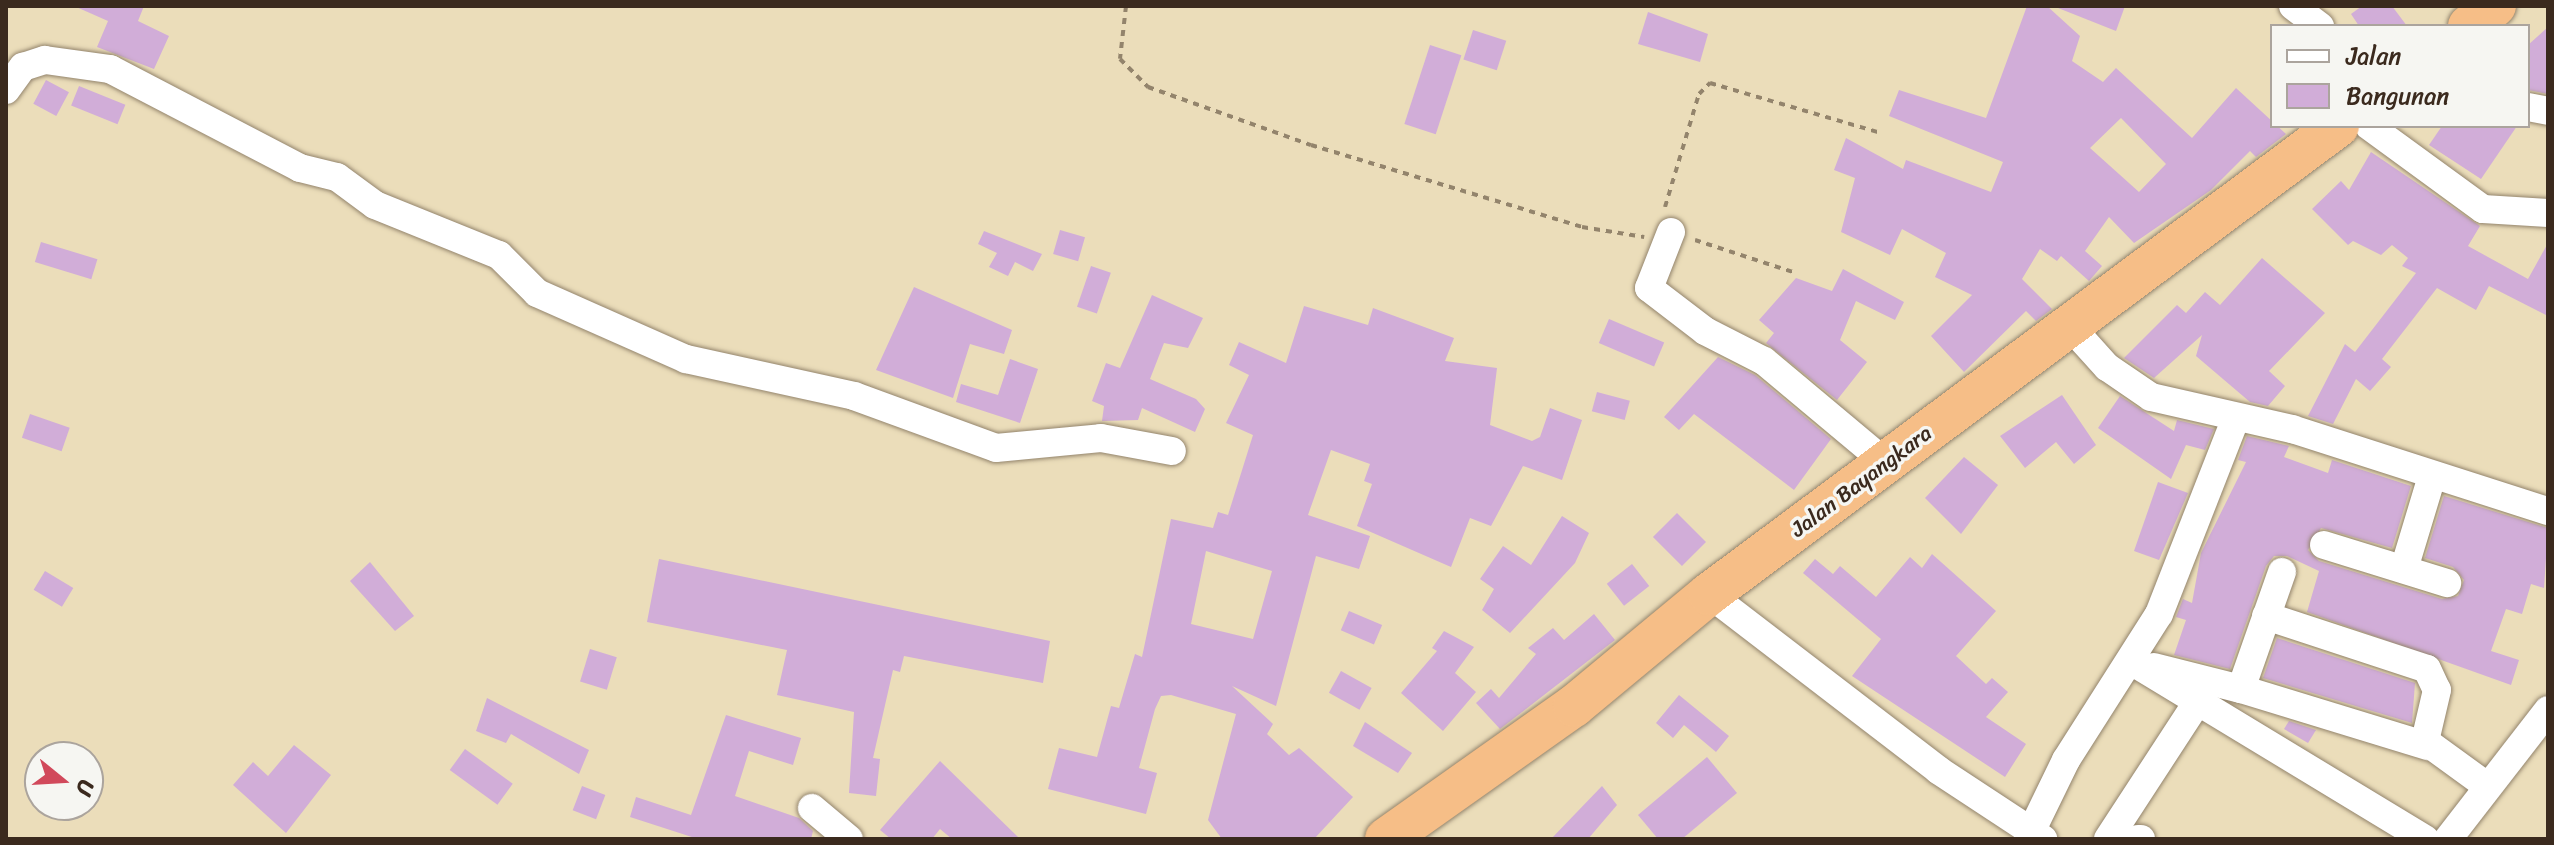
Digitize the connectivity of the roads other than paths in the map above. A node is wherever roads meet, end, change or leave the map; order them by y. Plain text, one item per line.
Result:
1 (2293, 6) edge
2 (2495, 6) edge
3 (2317, 24) edge
4 (2472, 24) edge
5 (6, 90) edge
6 (2335, 128) edge
7 (2372, 128) edge
8 (2548, 213) edge
9 (1665, 230) road end
10 (2069, 325) junction
11 (2236, 418) junction
12 (1172, 451) dead end
13 (1886, 463) junction
14 (2432, 476) junction
15 (2548, 511) edge
16 (2324, 545) dead end
17 (2404, 569) junction
18 (2282, 572) dead end
19 (2447, 583) dead end
20 (1709, 594) junction
21 (2266, 616) junction
22 (2131, 661) junction
23 (2241, 689) junction
24 (2196, 704) junction
25 (2548, 710) edge
26 (2428, 746) junction
27 (2487, 786) junction
28 (812, 808) dead end
29 (2037, 835) edge
30 (849, 839) edge
31 (1386, 839) edge
32 (2108, 839) edge
33 (2425, 839) edge
34 (2448, 839) edge

1 - 3 street
2 - 4 highway
5 - 12 street
6 - 10 highway, Jalan Bayangkara
7 - 8 street
9 - 13 street
10 - 11 street
10 - 13 highway, Jalan Bayangkara
11 - 14 street
11 - 22 street
13 - 20 highway, Jalan Bayangkara
14 - 15 street
14 - 17 street
16 - 17 street
17 - 19 street
18 - 21 street
20 - 29 street
20 - 31 highway, Jalan Bayangkara
21 - 23 street
21 - 26 street
22 - 23 street
22 - 24 street
22 - 29 street
23 - 26 street
24 - 32 street
24 - 33 street
25 - 27 street
26 - 27 street
27 - 34 street
28 - 30 street

